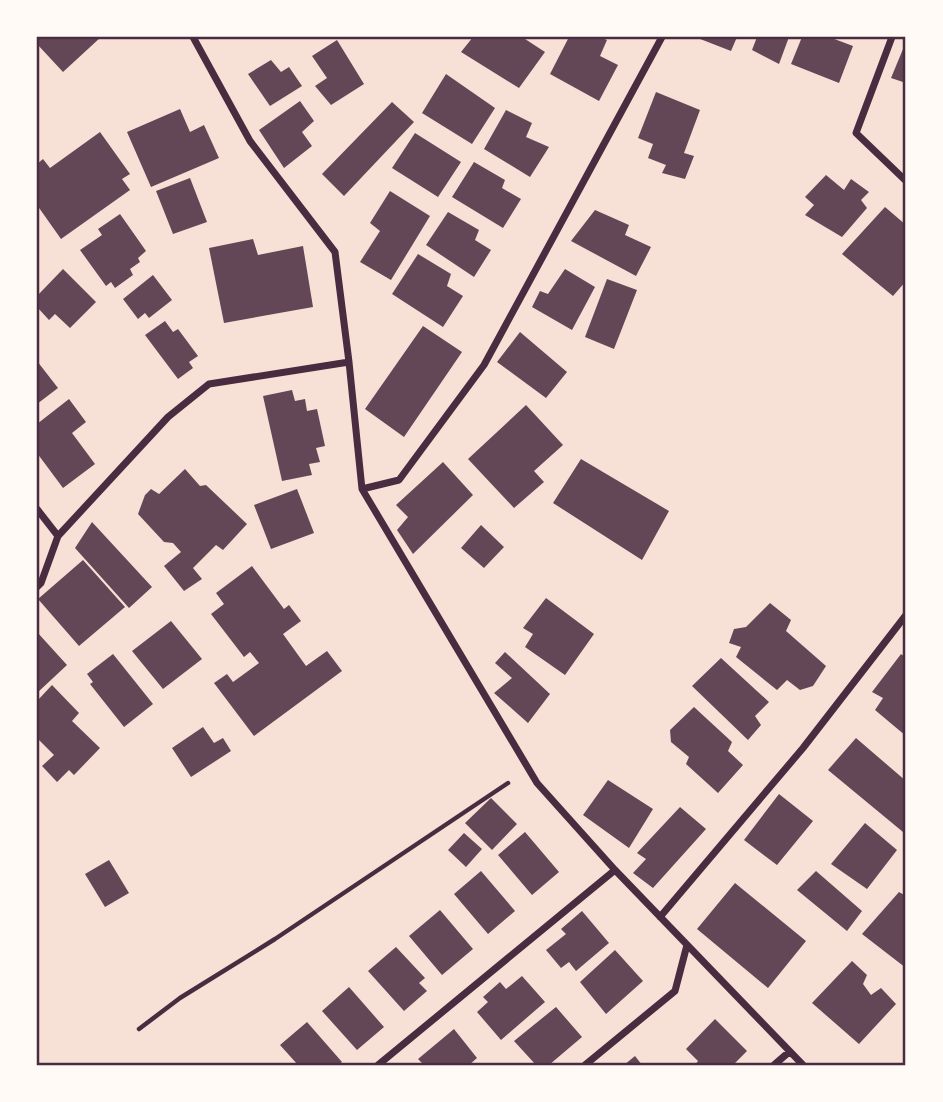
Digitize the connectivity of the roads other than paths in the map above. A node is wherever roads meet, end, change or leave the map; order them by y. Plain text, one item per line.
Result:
1 (193, 37) edge
2 (662, 37) edge
3 (892, 37) edge
4 (906, 181) edge
5 (349, 362) junction
6 (362, 489) junction
7 (37, 509) edge
8 (58, 536) junction
9 (37, 587) edge
10 (906, 615) edge
11 (615, 870) junction
12 (660, 917) junction
13 (687, 945) junction
14 (789, 1052) junction
15 (378, 1065) edge
16 (585, 1065) edge
17 (774, 1065) edge
18 (803, 1065) edge

1 - 5 street
2 - 6 street
3 - 4 street
5 - 6 street
5 - 8 street
6 - 11 street
7 - 8 street
8 - 9 street
10 - 12 street
11 - 12 street
11 - 15 street
12 - 13 street
13 - 14 street
13 - 16 street
14 - 17 street
14 - 18 street

